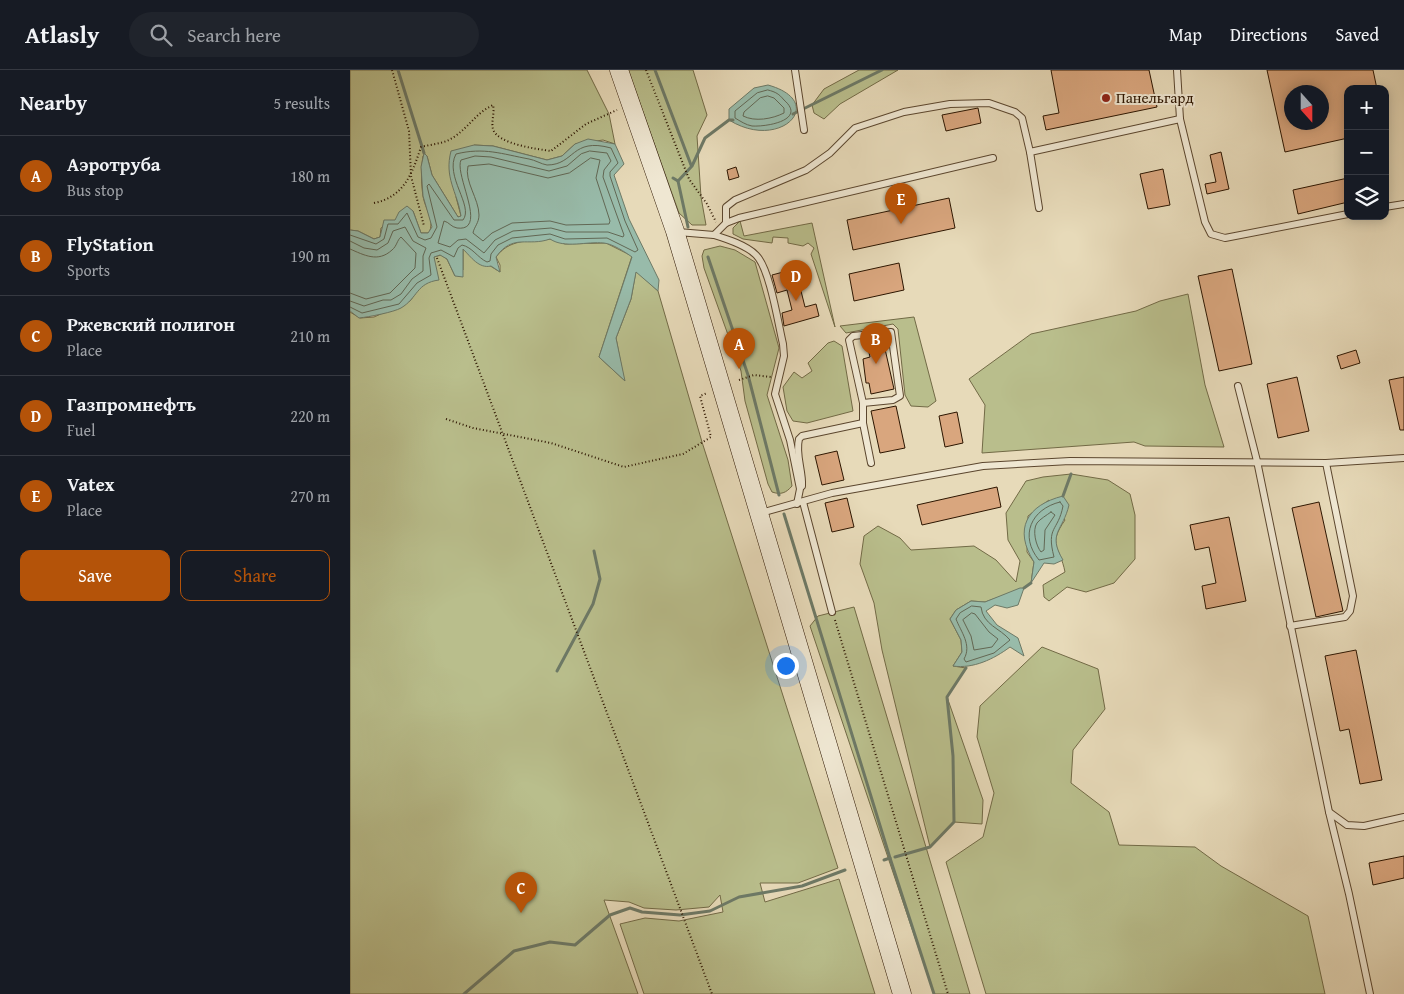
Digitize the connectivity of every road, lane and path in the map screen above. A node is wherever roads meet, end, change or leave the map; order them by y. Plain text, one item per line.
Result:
1 (392, 70) edge
2 (619, 70) edge
3 (646, 70) edge
4 (795, 70) edge
5 (1177, 70) edge
6 (631, 104) junction
7 (1180, 119) junction
8 (804, 130) dead end
9 (1030, 152) junction
10 (993, 158) dead end
11 (411, 176) junction
12 (374, 203) dead end
13 (1404, 204) edge
14 (1389, 206) edge
15 (1039, 208) dead end
16 (1344, 215) edge
17 (726, 223) junction
18 (424, 226) dead end
19 (720, 230) junction
20 (675, 231) junction
21 (714, 235) junction
22 (437, 258) dead end
23 (739, 380) dead end
24 (779, 380) junction
25 (1238, 386) dead end
26 (707, 393) dead end
27 (862, 403) junction
28 (446, 419) dead end
29 (862, 423) junction
30 (502, 433) junction
31 (802, 436) junction
32 (790, 440) junction
33 (1404, 458) edge
34 (1257, 461) junction
35 (871, 463) dead end
36 (1326, 463) junction
37 (800, 489) junction
38 (800, 503) junction
39 (760, 514) junction
40 (832, 612) joint
41 (1290, 626) junction
42 (1329, 812) junction
43 (1404, 817) edge
44 (712, 994) edge
45 (902, 994) edge
46 (948, 994) edge
47 (1370, 994) edge

1 - 11 path
2 - 6 main road
3 - 19 path
4 - 8 lane
5 - 7 lane
6 - 11 path
6 - 20 main road
7 - 9 lane
7 - 16 lane
9 - 15 lane
9 - 17 lane
10 - 17 lane
11 - 12 path
11 - 18 path
13 - 14 lane
17 - 19 lane
19 - 21 lane
20 - 21 lane
20 - 39 main road
21 - 24 lane
22 - 30 path
23 - 24 path
24 - 32 lane
25 - 34 lane
26 - 30 path
27 - 27 lane
27 - 29 lane
28 - 30 path
29 - 31 lane
29 - 35 lane
30 - 44 path
31 - 32 lane
31 - 37 lane
32 - 37 lane
33 - 36 lane
34 - 36 lane
34 - 38 lane
34 - 41 lane
36 - 41 lane
37 - 38 lane
38 - 39 lane
38 - 40 lane
39 - 45 main road
40 - 46 path
41 - 42 lane
42 - 43 lane
42 - 47 lane

